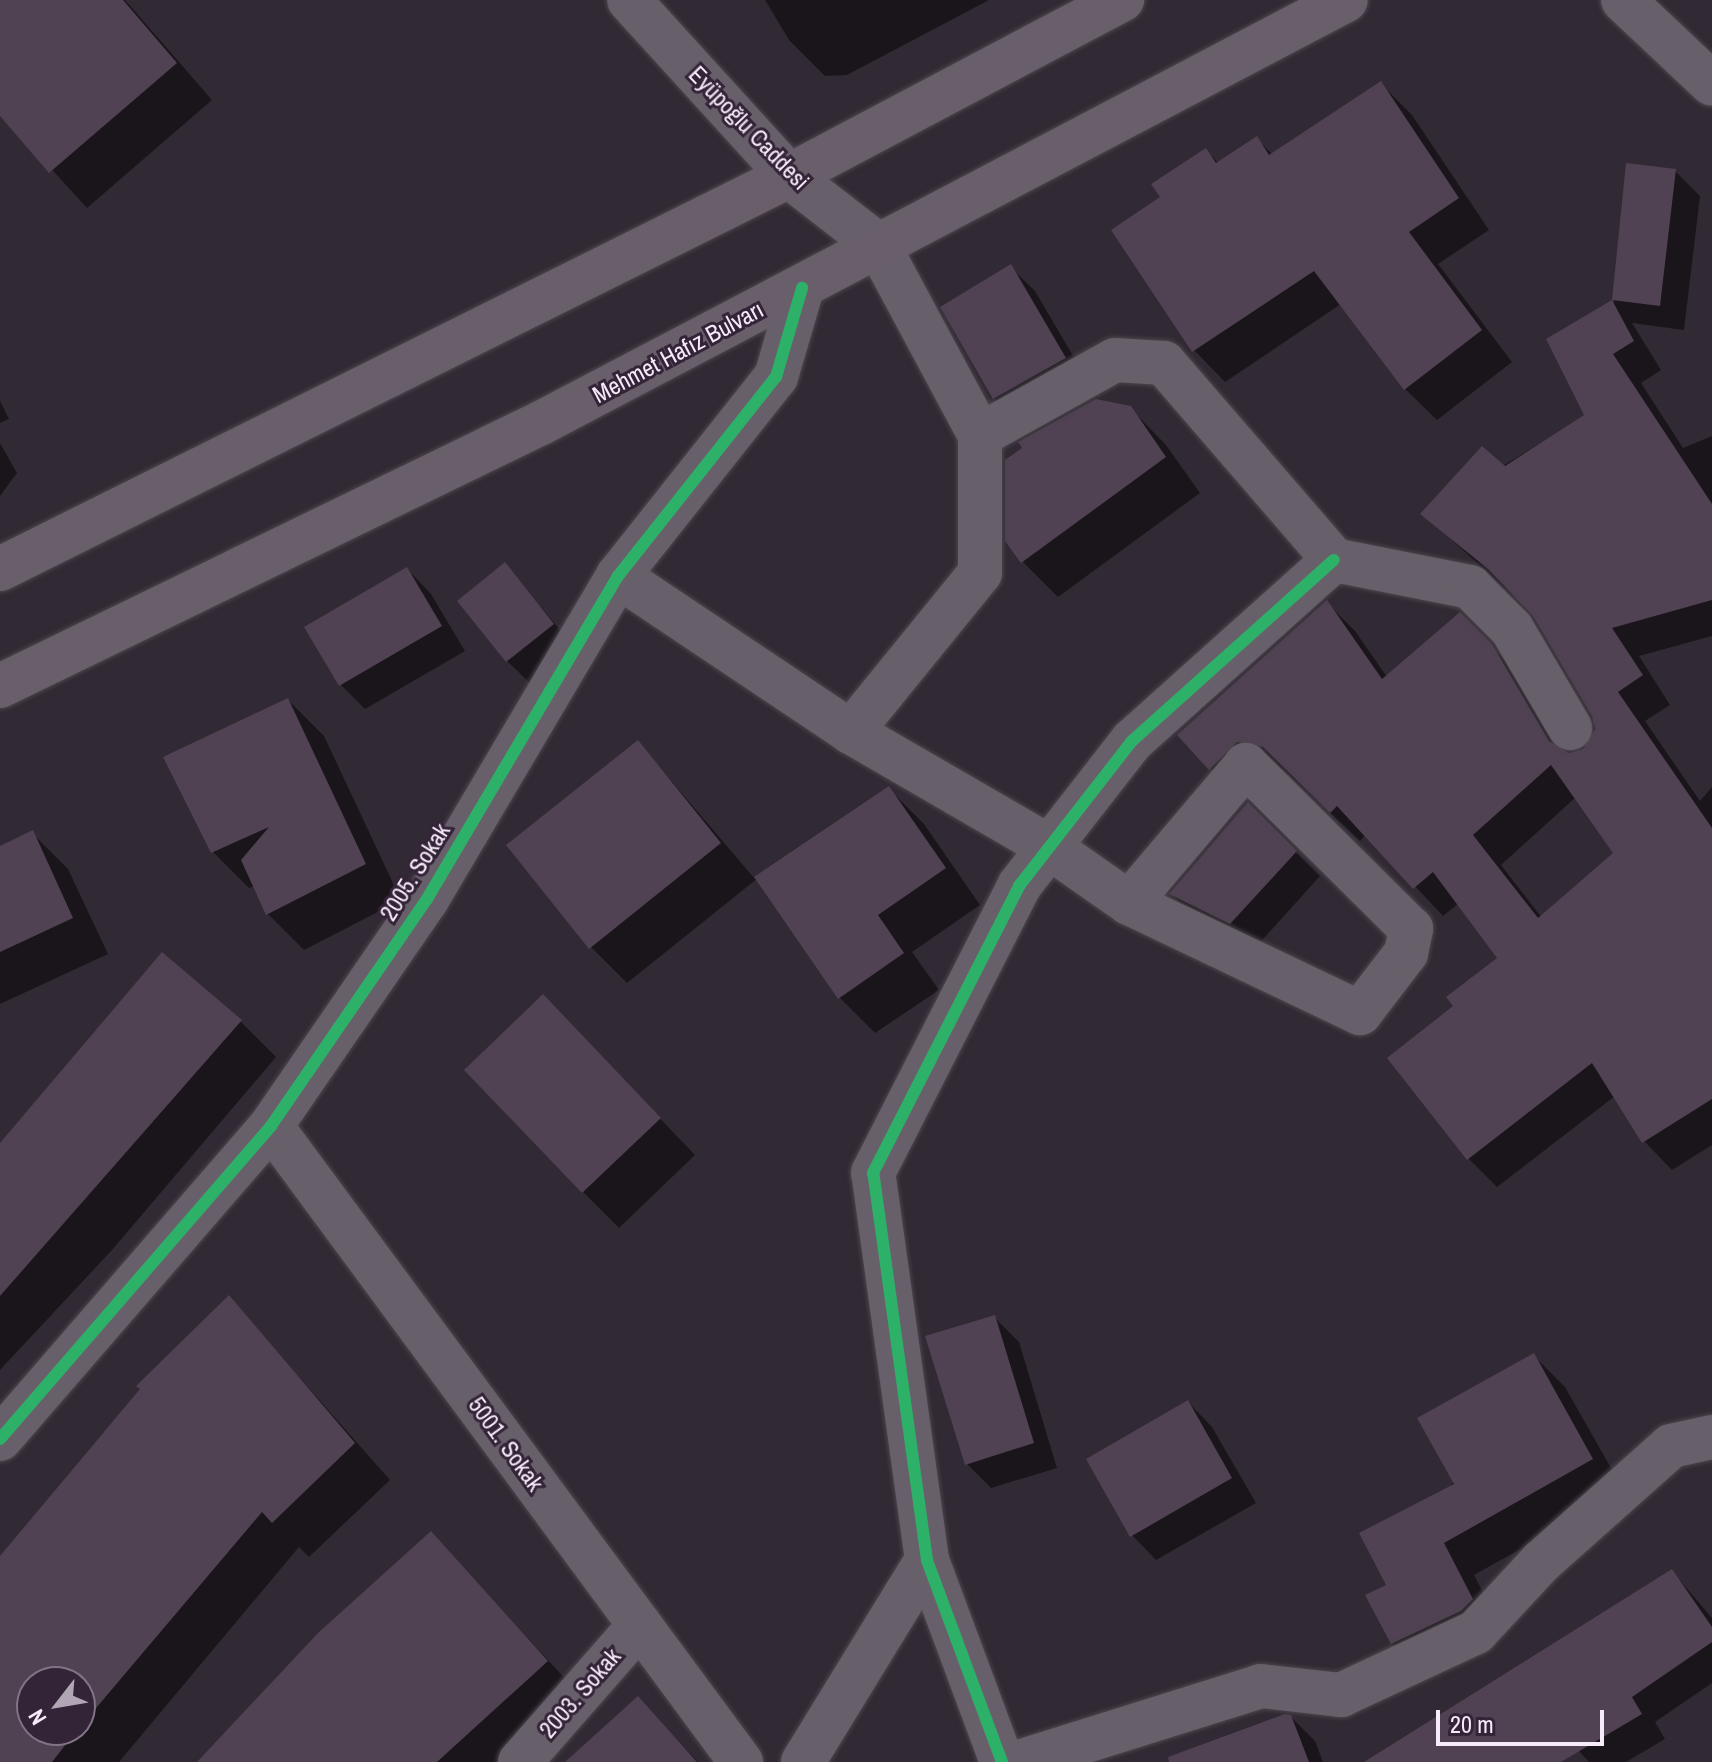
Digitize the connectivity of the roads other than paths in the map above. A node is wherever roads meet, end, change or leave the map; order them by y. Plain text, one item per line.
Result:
1 (629, 0) edge
2 (1122, 0) edge
3 (1346, 0) edge
4 (1623, 0) edge
5 (1712, 84) edge
6 (789, 176) junction
7 (878, 245) junction
8 (802, 288) junction
9 (980, 435) junction
10 (1334, 560) junction
11 (0, 569) edge
12 (618, 576) junction
13 (0, 686) edge
14 (1570, 728) dead end
15 (851, 732) junction
16 (1049, 847) junction
17 (1129, 903) junction
18 (271, 1126) junction
19 (1712, 1437) edge
20 (0, 1439) edge
21 (927, 1560) junction
22 (640, 1625) junction
23 (520, 1762) edge
24 (741, 1762) edge
25 (803, 1762) edge
26 (1002, 1762) edge
27 (1019, 1762) edge

1 - 6 street, Eyüpoğlu Caddesi
2 - 6 main road
3 - 7 main road, Mehmet Hafız Bulvarı
4 - 5 street
6 - 7 street, Eyüpoğlu Caddesi
6 - 11 main road
7 - 8 main road, Mehmet Hafız Bulvarı
7 - 9 street
8 - 12 street, 2005. Sokak
8 - 13 main road, Mehmet Hafız Bulvarı
9 - 10 street
9 - 15 street
10 - 14 street
10 - 16 street
12 - 15 street
12 - 18 street, 2005. Sokak
15 - 16 street
16 - 17 street
16 - 21 street
17 - 17 street
18 - 20 street, 2005. Sokak
18 - 22 street, 5001. Sokak
19 - 27 street
21 - 25 street
21 - 26 street
22 - 23 street, 2003. Sokak
22 - 24 street, 5001. Sokak

